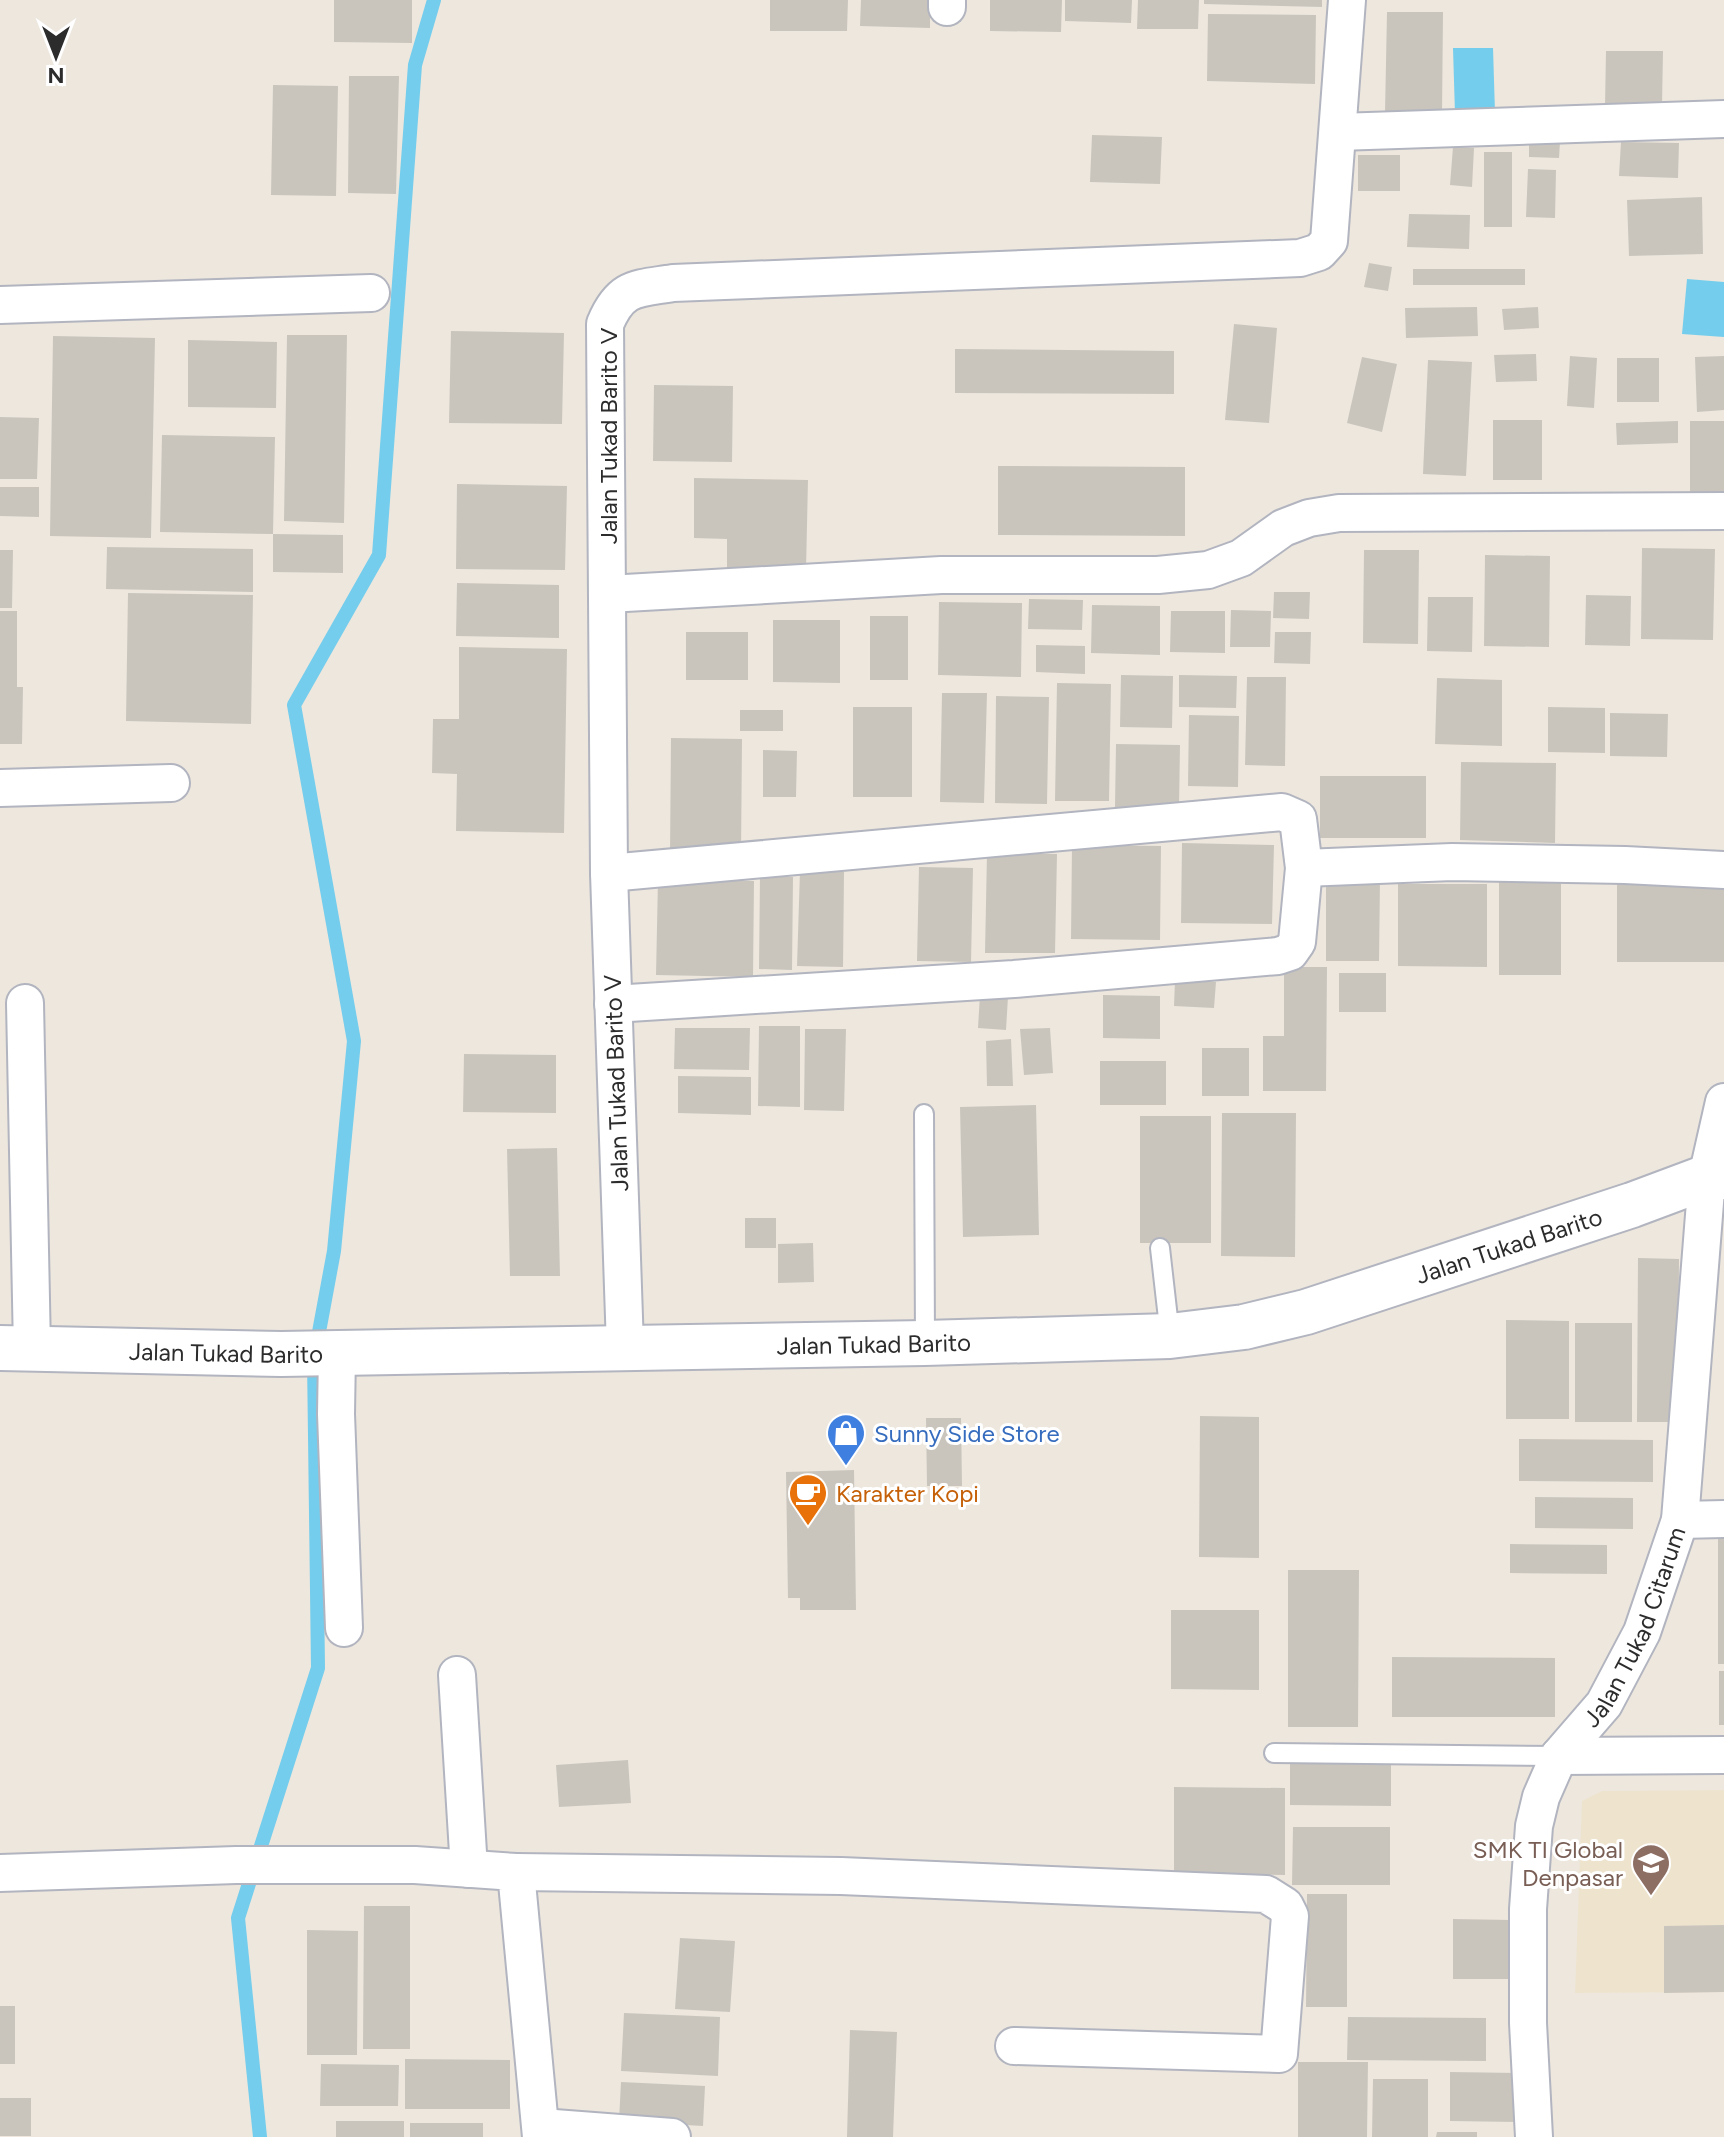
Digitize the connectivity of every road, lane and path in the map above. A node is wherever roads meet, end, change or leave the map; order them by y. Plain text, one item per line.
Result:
1 (1347, 0) edge
2 (1724, 119) edge
3 (1338, 132) junction
4 (371, 293) dead end
5 (0, 305) edge
6 (1724, 511) edge
7 (608, 594) junction
8 (171, 783) dead end
9 (0, 788) edge
10 (1304, 868) junction
11 (1724, 870) edge
12 (609, 873) junction
13 (25, 1003) dead end
14 (613, 1004) junction
15 (1724, 1102) edge
16 (924, 1114) dead end
17 (1716, 1177) edge
18 (1160, 1248) dead end
19 (1170, 1336) junction
20 (925, 1343) junction
21 (625, 1347) junction
22 (16, 1349) edge
23 (332, 1353) junction
24 (1724, 1519) edge
25 (1680, 1520) junction
26 (344, 1628) dead end
27 (457, 1675) dead end
28 (1274, 1753) dead end
29 (1724, 1755) edge
30 (1559, 1756) junction
31 (469, 1869) junction
32 (516, 1872) junction
33 (0, 1873) edge
34 (1014, 2046) dead end
35 (541, 2132) edge
36 (672, 2137) edge
37 (1534, 2137) edge

1 - 3 street, Jalan Tukad Barito V
2 - 3 street
3 - 7 street, Jalan Tukad Barito V
4 - 5 street
6 - 7 street
7 - 12 street, Jalan Tukad Barito V
8 - 9 street
10 - 11 street
10 - 12 street
10 - 14 street
12 - 14 street, Jalan Tukad Barito V
13 - 22 street
14 - 21 street, Jalan Tukad Barito V
15 - 17 street, Jalan Tukad Citarum
16 - 20 lane
17 - 19 street, Jalan Tukad Barito
17 - 25 street, Jalan Tukad Citarum
18 - 19 lane
19 - 20 street, Jalan Tukad Barito
20 - 21 street, Jalan Tukad Barito
21 - 23 street, Jalan Tukad Barito
22 - 23 street, Jalan Tukad Barito
23 - 26 street
24 - 25 street
25 - 30 street, Jalan Tukad Citarum
27 - 31 street
28 - 30 lane
29 - 30 street
30 - 37 street, Jalan Tukad Citarum
31 - 32 street
31 - 33 street
32 - 34 street
32 - 35 street
35 - 36 street

